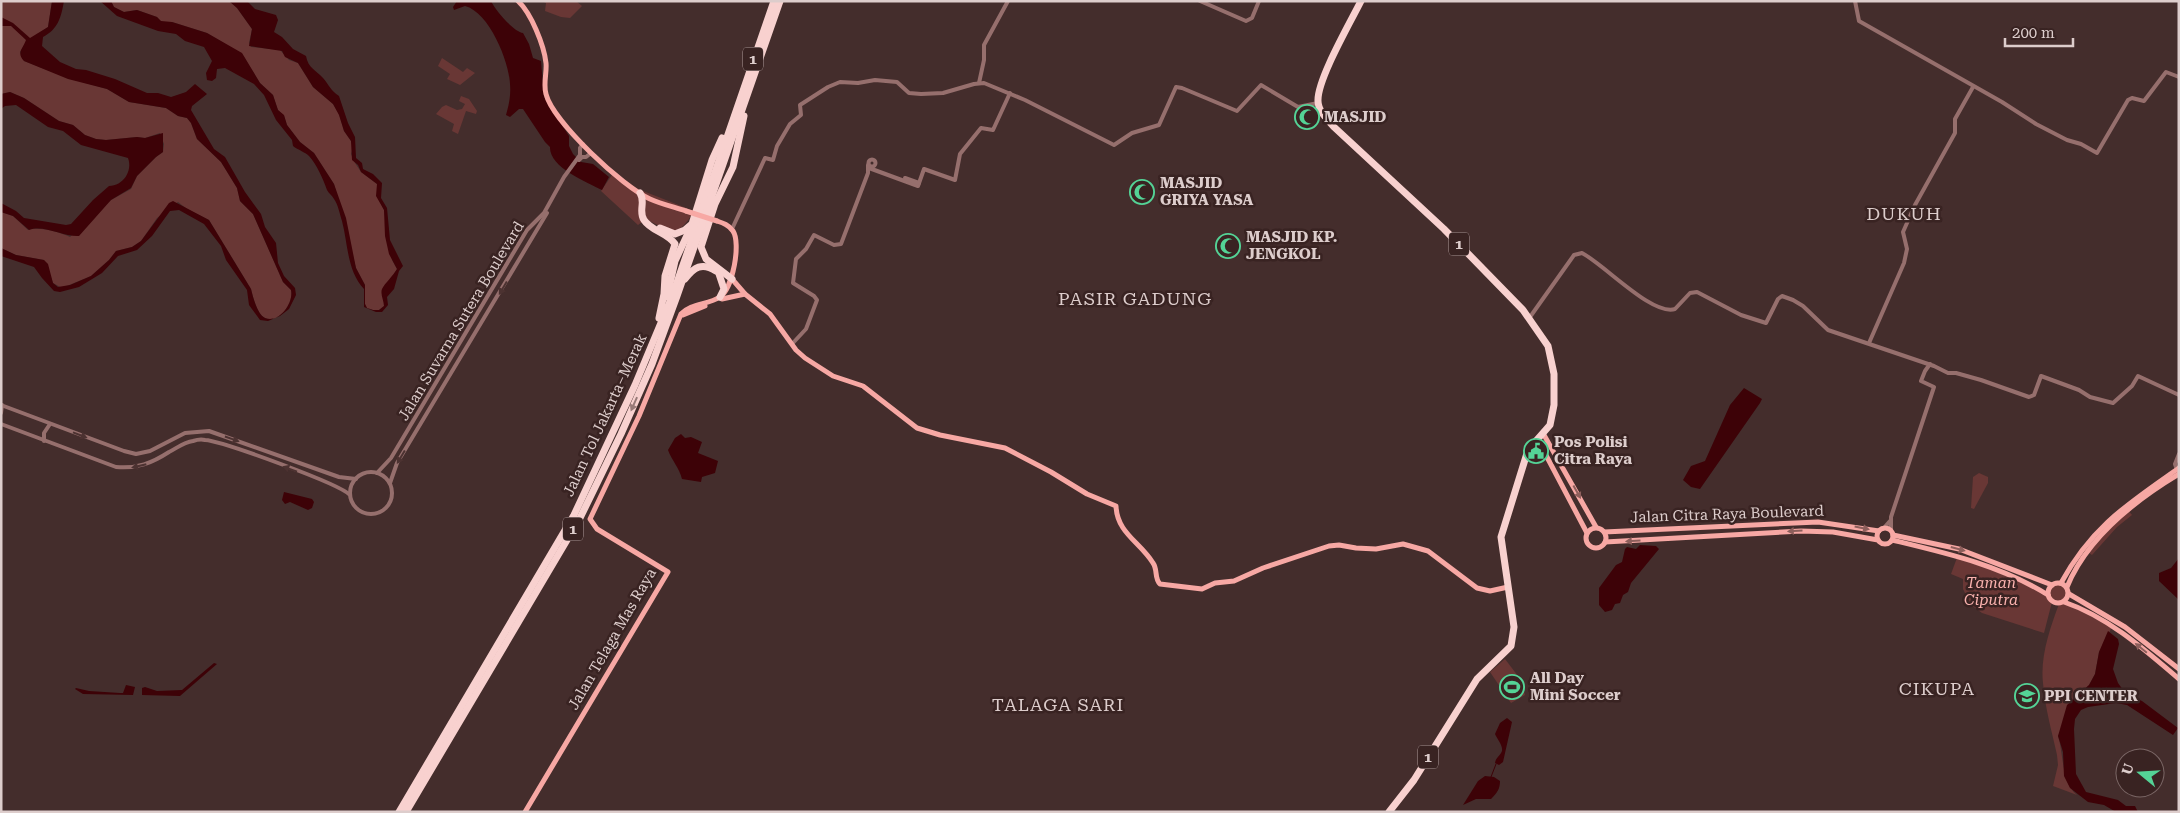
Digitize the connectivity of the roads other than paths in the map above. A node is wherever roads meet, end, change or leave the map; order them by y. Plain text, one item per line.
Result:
1 (518, 1) edge
2 (774, 1) edge
3 (780, 1) edge
4 (1008, 1) edge
5 (1200, 1) edge
6 (1259, 1) edge
7 (1362, 1) edge
8 (1855, 1) edge
9 (2179, 77) edge
10 (980, 83) junction
11 (1973, 87) junction
12 (1010, 93) junction
13 (747, 96) junction
14 (1318, 103) junction
15 (733, 116) junction
16 (582, 144) junction
17 (591, 153) junction
18 (581, 156) junction
19 (564, 178) junction
20 (640, 193) junction
21 (649, 199) junction
22 (692, 224) junction
23 (732, 229) junction
24 (511, 260) junction
25 (517, 264) junction
26 (717, 270) junction
27 (733, 270) junction
28 (732, 281) junction
29 (682, 283) junction
30 (745, 294) junction
31 (721, 298) junction
32 (481, 308) junction
33 (487, 314) junction
34 (1530, 317) junction
35 (663, 319) junction
36 (1869, 343) junction
37 (792, 344) junction
38 (1930, 364) junction
39 (635, 386) junction
40 (2179, 395) edge
41 (1, 405) edge
42 (1, 413) edge
43 (1, 424) edge
44 (50, 424) junction
45 (404, 436) junction
46 (1541, 437) junction
47 (411, 440) junction
48 (44, 441) junction
49 (1532, 448) junction
50 (2179, 454) edge
51 (310, 467) junction
52 (2178, 471) edge
53 (377, 472) junction
54 (1566, 472) junction
55 (306, 474) junction
56 (1558, 476) junction
57 (356, 479) junction
58 (390, 483) junction
59 (2150, 491) junction
60 (350, 495) junction
61 (1593, 520) junction
62 (1890, 521) junction
63 (1837, 524) junction
64 (1583, 526) junction
65 (1709, 527) junction
66 (1596, 528) junction
67 (1881, 530) junction
68 (1604, 532) junction
69 (1836, 532) junction
70 (1587, 533) junction
71 (1892, 535) junction
72 (1710, 536) junction
73 (1878, 540) junction
74 (1605, 542) junction
75 (1934, 544) junction
76 (1932, 550) junction
77 (1982, 557) junction
78 (1980, 563) junction
79 (2062, 581) junction
80 (2044, 582) junction
81 (2052, 585) junction
82 (2068, 585) junction
83 (1508, 587) junction
84 (2042, 591) junction
85 (2069, 594) junction
86 (2048, 595) junction
87 (2076, 598) junction
88 (2064, 602) junction
89 (2072, 604) junction
90 (2179, 669) edge
91 (2179, 679) edge
92 (1450, 724) junction
93 (399, 812) edge
94 (406, 812) edge
95 (525, 812) edge
96 (1387, 812) edge

1 - 16 main road
2 - 15 highway, Jalan Tol Jakarta–Merak / 1
3 - 13 highway, Jalan Tol Jakarta–Merak / 1
4 - 10 street
5 - 6 street
7 - 14 highway
8 - 11 street
9 - 11 street
10 - 12 street
10 - 23 street
11 - 36 street
12 - 14 street
12 - 37 street
13 - 26 highway
13 - 29 highway, Jalan Tol Jakarta–Merak / 1
14 - 34 highway, 1
15 - 22 highway
15 - 35 highway, Jalan Tol Jakarta–Merak / 1
16 - 17 main road
16 - 18 street
17 - 18 street
17 - 20 main road
18 - 19 street
19 - 24 street, Jalan Suvarna Sutera Boulevard
19 - 25 street, Jalan Suvarna Sutera Boulevard
20 - 21 main road
20 - 39 highway
21 - 22 highway
21 - 23 main road, bridge
22 - 35 highway
23 - 27 main road
24 - 25 street
24 - 32 street, Jalan Suvarna Sutera Boulevard
25 -> 33 street, Jalan Suvarna Sutera Boulevard
26 - 27 highway
26 - 28 highway
26 - 29 highway
26 - 31 highway
27 - 28 main road
27 - 30 main road
28 - 30 main road
28 - 31 main road
29 -> 94 highway, Jalan Tol Jakarta–Merak / 1
30 - 31 main road, Jalan Telaga Mas Raya
30 - 37 main road
31 - 95 main road, Jalan Telaga Mas Raya
32 - 33 street
32 - 45 street, Jalan Suvarna Sutera Boulevard
33 - 47 street, Jalan Suvarna Sutera Boulevard
34 - 36 street
34 - 46 highway, 1
35 - 39 highway, Jalan Tol Jakarta–Merak / 1
36 - 38 street
37 - 83 main road
38 - 40 street
38 - 62 street
39 - 93 highway, Jalan Tol Jakarta–Merak / 1
41 - 42 street
41 - 44 street
43 - 48 street
44 - 48 street
44 -> 51 street
45 - 47 street
45 - 53 street, Jalan Suvarna Sutera Boulevard
46 - 49 highway, 1
46 - 54 main road
46 - 56 main road
47 -> 58 street, Jalan Suvarna Sutera Boulevard
55 -> 48 street
49 - 83 highway, 1
49 - 92 highway, 1
50 - 52 street
51 - 55 street
51 - 57 street
52 - 59 main road
53 - 57 street
53 - 58 street
54 - 56 main road
54 -> 61 main road
55 - 60 street
56 - 64 main road
57 - 60 street
58 - 60 street
59 - 79 main road
59 - 82 main road
61 - 64 main road
61 - 66 main road
62 - 67 street
62 - 71 street
63 - 65 main road, Jalan Citra Raya Boulevard
63 -> 67 main road, Jalan Citra Raya Boulevard
63 - 69 main road
64 - 70 main road
65 - 68 main road, Jalan Citra Raya Boulevard
65 - 72 main road
66 - 68 main road
66 - 70 main road
67 - 71 main road, Jalan Citra Raya Boulevard
67 - 73 main road
68 - 74 main road
69 -> 72 main road, Jalan Citra Raya Boulevard
69 - 73 main road, Jalan Citra Raya Boulevard
70 - 74 main road
71 - 73 main road, Jalan Citra Raya Boulevard
71 - 75 main road
71 - 76 main road
72 -> 74 main road, Jalan Citra Raya Boulevard
75 - 76 main road
75 -> 77 main road
76 - 78 main road
77 - 78 main road
77 - 80 main road
78 - 84 main road
79 - 81 main road
79 - 82 main road
80 - 81 main road
80 - 84 main road
81 - 86 main road
82 - 85 main road
83 - 92 highway, 1
84 - 86 main road
85 - 87 main road
85 - 88 main road
86 - 88 main road
87 - 89 main road
87 - 90 main road
88 - 89 main road
91 -> 89 main road
92 - 96 highway, 1

